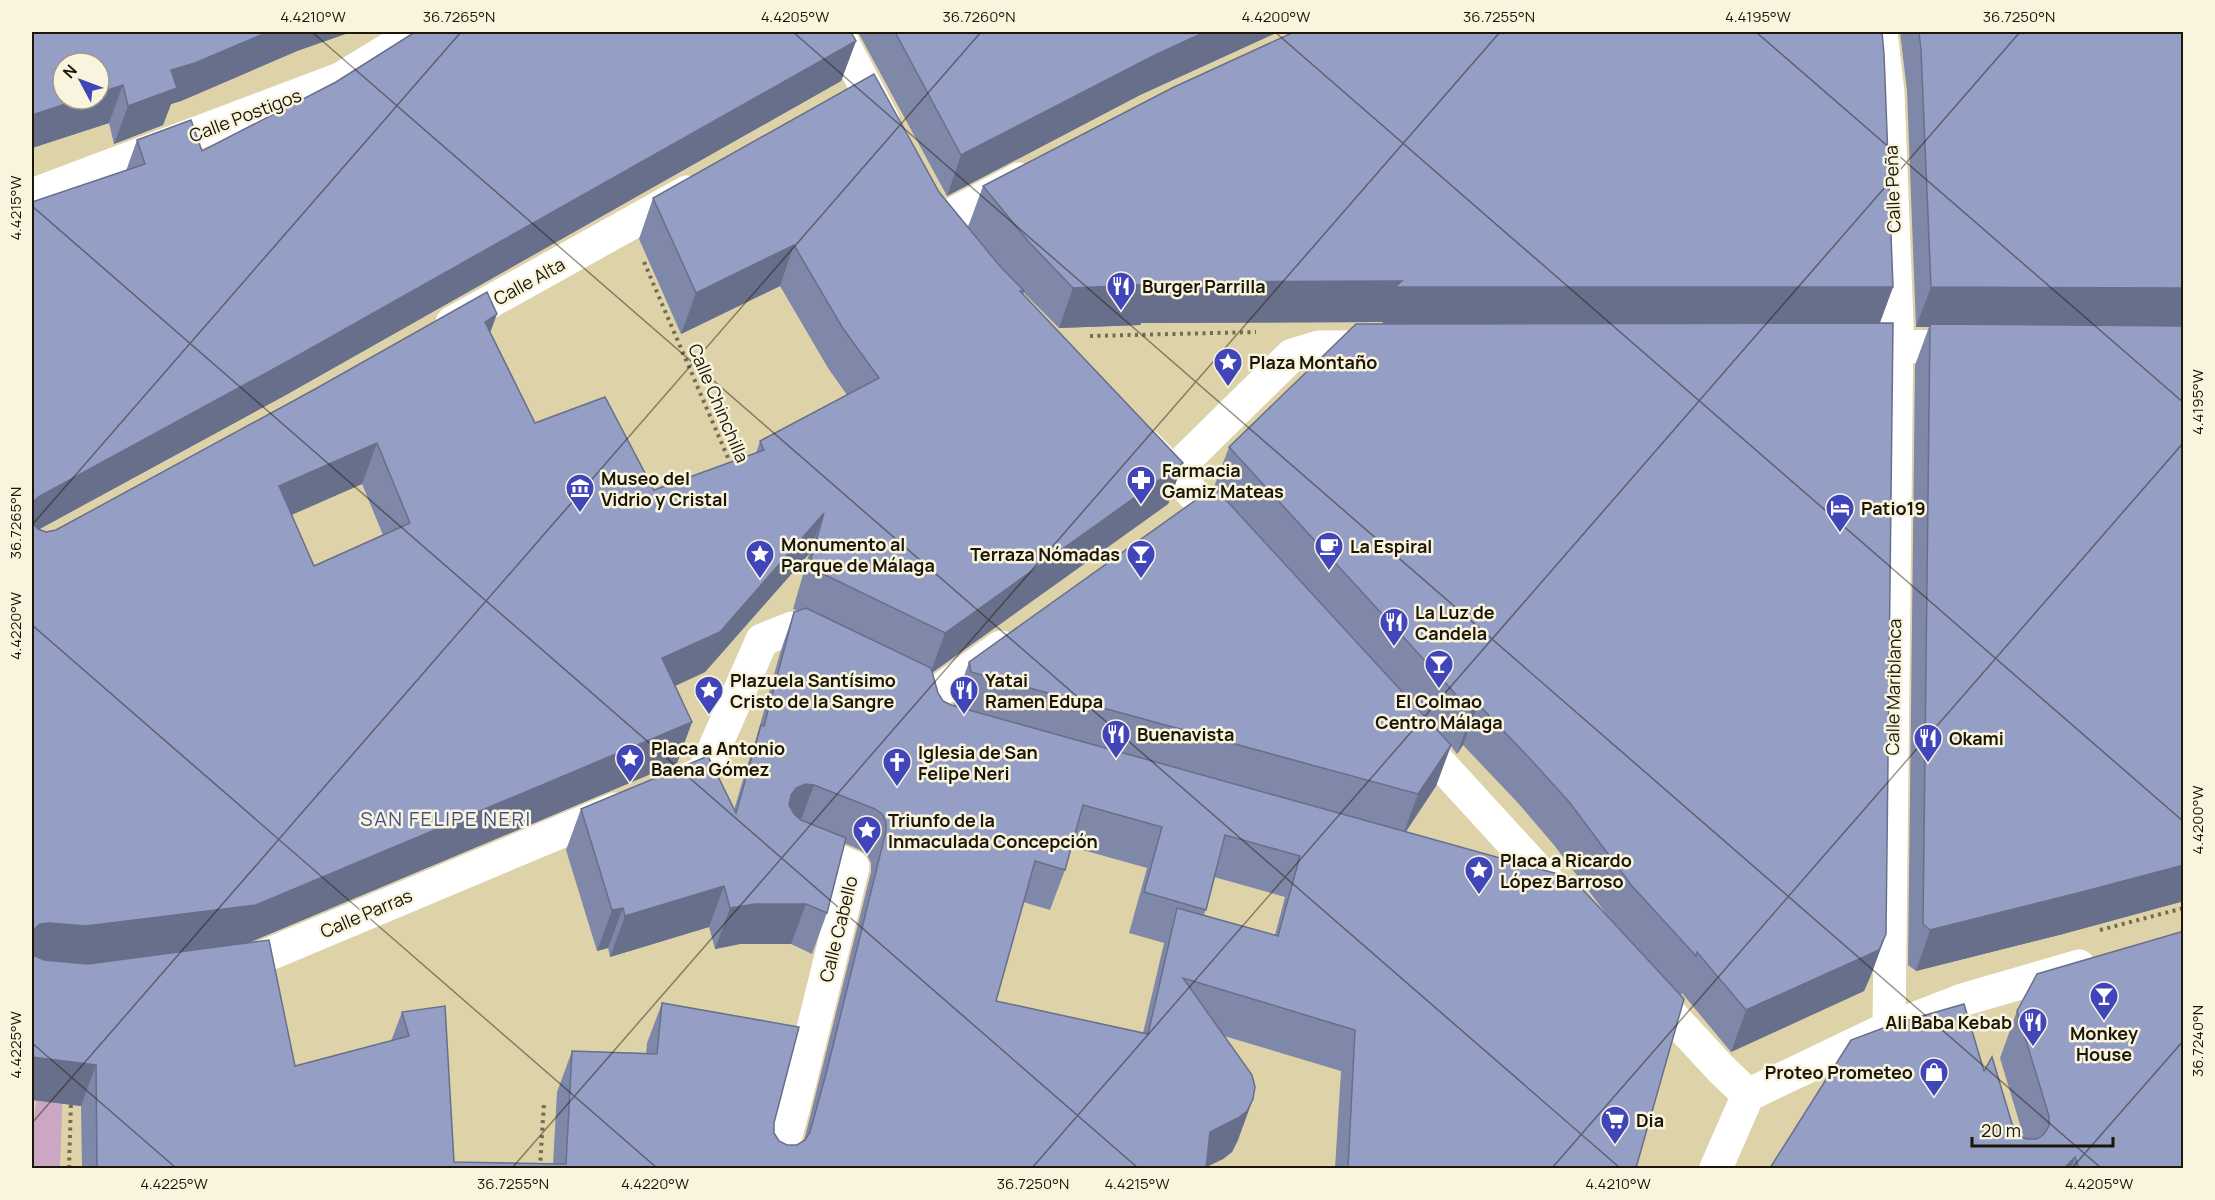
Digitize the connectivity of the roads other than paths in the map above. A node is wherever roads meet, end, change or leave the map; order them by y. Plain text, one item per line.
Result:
1 (417, 32) edge
2 (837, 32) edge
3 (1881, 32) edge
4 (899, 150) edge
5 (1044, 166) edge
6 (717, 174) edge
7 (922, 190) edge
8 (32, 195) edge
9 (939, 221) junction
10 (962, 248) edge
11 (428, 337) edge
12 (1814, 346) edge
13 (1896, 346) junction
14 (1402, 347) edge
15 (1992, 347) edge
16 (1125, 424) edge
17 (1173, 472) junction
18 (1250, 555) edge
19 (1027, 628) edge
20 (932, 696) junction
21 (1395, 714) edge
22 (941, 728) edge
23 (793, 843) edge
24 (1515, 885) edge
25 (1564, 899) junction
26 (1587, 924) edge
27 (2107, 959) edge
28 (1627, 967) edge
29 (199, 969) edge
30 (1889, 1029) junction
31 (1748, 1095) junction
32 (777, 1168) edge
33 (1716, 1168) edge

1 - 8 street, Calle Postigos
2 - 4 street
3 - 13 street, Calle Peña
5 - 9 street
6 - 11 street, Calle Alta
7 - 9 street
9 - 10 street
12 - 13 street
13 - 15 street
13 - 30 street, Calle Mariblanca
14 - 17 street
16 - 17 street
17 - 18 street
19 - 20 street
20 - 22 street
20 - 29 street, Calle Parras
21 - 25 street
23 - 32 street, Calle Cabello
24 - 25 street
25 - 26 street
27 - 30 street
28 - 31 street
30 - 31 street
31 - 33 street

